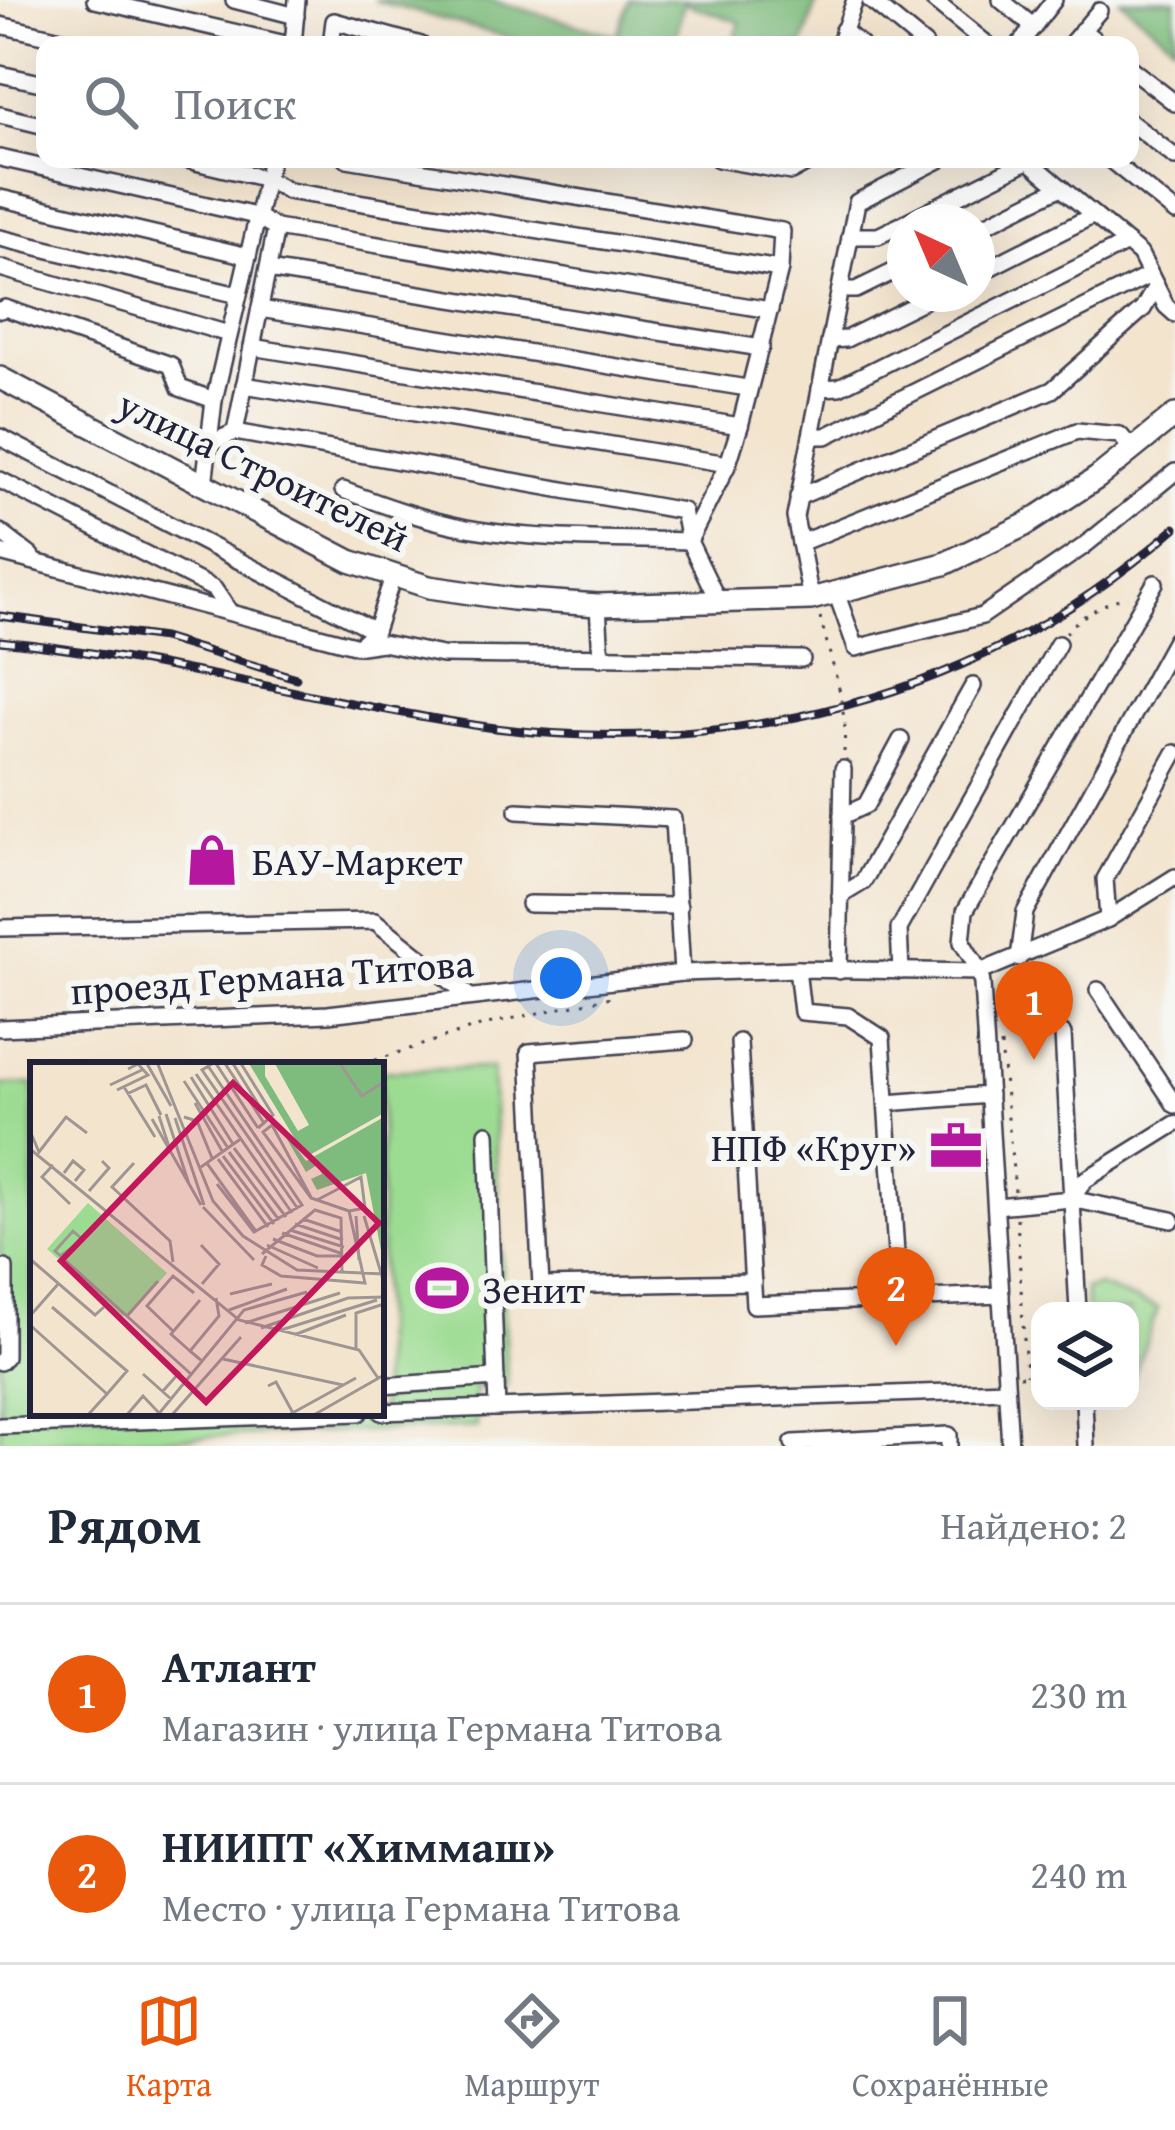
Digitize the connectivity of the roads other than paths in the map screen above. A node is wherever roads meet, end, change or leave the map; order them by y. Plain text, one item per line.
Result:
1 (95, 0) edge
2 (234, 0) edge
3 (855, 0) edge
4 (870, 0) edge
5 (933, 0) edge
6 (1001, 0) edge
7 (1054, 0) edge
8 (297, 8) edge
9 (1099, 11) dead end
10 (0, 25) edge
11 (1034, 27) junction
12 (1082, 30) junction
13 (48, 36) edge
14 (253, 36) edge
15 (332, 36) edge
16 (366, 36) edge
17 (842, 36) edge
18 (915, 36) edge
19 (977, 36) edge
20 (1026, 36) edge
21 (1077, 36) edge
22 (1090, 36) edge
23 (0, 74) edge
24 (1139, 75) edge
25 (36, 83) edge
26 (1175, 103) edge
27 (0, 115) edge
28 (36, 124) edge
29 (1139, 129) edge
30 (1175, 157) edge
31 (0, 158) edge
32 (36, 166) edge
33 (44, 168) edge
34 (220, 168) edge
35 (269, 168) edge
36 (401, 168) edge
37 (923, 168) edge
38 (1012, 168) edge
39 (1037, 168) edge
40 (1120, 168) edge
41 (266, 179) junction
42 (1060, 187) junction
43 (0, 198) edge
44 (941, 204) edge
45 (1175, 212) edge
46 (1094, 215) junction
47 (256, 216) junction
48 (995, 221) edge
49 (276, 228) junction
50 (887, 232) edge
51 (850, 236) junction
52 (0, 238) edge
53 (1127, 243) junction
54 (248, 256) junction
55 (995, 265) edge
56 (0, 268) edge
57 (780, 269) junction
58 (268, 270) junction
59 (887, 275) edge
60 (1153, 280) junction
61 (840, 290) junction
62 (238, 295) junction
63 (260, 309) junction
64 (0, 310) edge
65 (770, 310) junction
66 (901, 312) edge
67 (1175, 314) edge
68 (229, 334) junction
69 (830, 340) junction
70 (252, 347) junction
71 (761, 349) junction
72 (0, 378) edge
73 (244, 385) junction
74 (747, 388) junction
75 (820, 388) junction
76 (214, 400) junction
77 (1175, 415) edge
78 (740, 426) junction
79 (235, 432) junction
80 (811, 436) junction
81 (0, 437) edge
82 (207, 445) junction
83 (1132, 449) junction
84 (728, 464) junction
85 (1175, 472) edge
86 (0, 480) edge
87 (204, 484) junction
88 (343, 490) dead end
89 (798, 497) junction
90 (0, 532) edge
91 (689, 541) junction
92 (800, 543) junction
93 (0, 553) edge
94 (36, 560) junction
95 (393, 578) junction
96 (1150, 590) road end
97 (837, 595) junction
98 (811, 599) junction
99 (719, 603) junction
100 (598, 605) junction
101 (229, 611) junction
102 (375, 632) junction
103 (1175, 640) edge
104 (1058, 644) road end
105 (358, 646) junction
106 (601, 658) junction
107 (802, 659) dead end
108 (973, 686) dead end
109 (901, 740) dead end
110 (1175, 753) edge
111 (843, 769) road end
112 (517, 811) dead end
113 (842, 816) junction
114 (1175, 877) edge
115 (840, 896) junction
116 (529, 904) dead end
117 (679, 905) junction
118 (1108, 919) junction
119 (0, 928) edge
120 (1019, 958) junction
121 (797, 969) junction
122 (839, 971) junction
123 (902, 971) junction
124 (980, 972) junction
125 (682, 973) junction
126 (1098, 990) dead end
127 (470, 996) junction
128 (0, 1028) edge
129 (1064, 1034) dead end
130 (685, 1040) dead end
131 (739, 1042) dead end
132 (989, 1096) junction
133 (887, 1103) junction
134 (1175, 1105) edge
135 (1175, 1124) edge
136 (487, 1133) dead end
137 (1071, 1199) junction
138 (996, 1206) junction
139 (1172, 1220) dead end
140 (0, 1268) edge
141 (753, 1282) junction
142 (1001, 1295) junction
143 (899, 1299) junction
144 (1077, 1302) edge
145 (0, 1362) edge
146 (496, 1378) junction
147 (384, 1386) edge
148 (1006, 1390) junction
149 (497, 1408) junction
150 (1084, 1410) edge
151 (384, 1412) edge
152 (276, 1416) edge
153 (0, 1426) edge
154 (793, 1443) dead end
155 (949, 1446) edge
156 (1010, 1446) edge
157 (1086, 1446) edge

1 - 14 street
2 - 8 street
3 - 17 street
4 - 18 street
5 - 19 street
6 - 11 street
7 - 11 street
9 - 12 street
10 - 13 street
11 - 20 street
12 - 21 street
12 - 22 street
15 - 16 street
23 - 25 street
24 - 26 street
27 - 28 street
29 - 30 street
31 - 32 street
33 - 47 street
34 - 41 street
35 - 41 street
36 - 57 street
37 - 51 street
38 - 44 street
39 - 42 street
40 - 45 street
41 - 47 street
41 - 57 street
42 - 46 street
42 - 48 street
43 - 54 street
46 - 53 street
46 - 55 street
47 - 49 street
47 - 54 street
49 - 58 street
49 - 65 street
50 - 51 street
51 - 61 street
52 - 62 street
53 - 60 street
53 - 75 street
54 - 62 street
56 - 68 street
57 - 65 street
58 - 63 street
58 - 71 street
59 - 61 street
60 - 67 street
60 - 80 street
60 - 89 street
61 - 69 street
62 - 68 street
63 - 70 street
63 - 74 street
64 - 76 street
65 - 71 street
66 - 69 street
68 - 76 street
69 - 75 street
70 - 73 street
70 - 78 street
71 - 74 street
72 - 87 main road, улица Строителей
73 - 79 street
73 - 84 street
74 - 78 street
75 - 80 street
76 - 82 street
77 - 83 main road, улица Строителей
78 - 84 street
79 - 82 street
79 - 91 street
80 - 89 street
81 - 102 street
82 - 87 street
83 - 92 street
83 - 97 main road, улица Строителей
84 - 91 street
85 - 97 street
86 - 101 street
87 - 95 main road, улица Строителей
88 - 91 street
89 - 92 street
90 - 94 street
91 - 99 street
92 - 98 street
93 - 94 street
94 - 101 street
95 - 100 main road, улица Строителей
95 - 102 street
96 - 124 street
97 - 98 main road, улица Строителей
98 - 99 main road, улица Строителей
99 - 100 main road, улица Строителей
100 - 106 street
101 - 105 street
102 - 105 street
103 - 120 street
104 - 123 street
105 - 106 street
106 - 107 street
108 - 115 street
109 - 113 street
110 - 118 street
111 - 113 street
112 - 117 street
113 - 115 street
114 - 118 street
115 - 122 street
116 - 117 street
117 - 125 street
118 - 120 street
119 - 127 street
120 - 124 street
121 - 122 street, проезд Германа Титова
121 - 125 street, проезд Германа Титова
121 - 133 street
122 - 123 street, проезд Германа Титова
123 - 124 street, проезд Германа Титова
124 - 132 street
125 - 127 street, проезд Германа Титова
126 - 134 street
127 - 128 street, проезд Германа Титова
129 - 137 street
130 - 141 street
131 - 141 street
132 - 133 street
132 - 138 street
133 - 143 street
135 - 137 street
136 - 146 street
137 - 138 street
137 - 139 street
137 - 144 street
138 - 142 street
140 - 145 street
141 - 143 street
142 - 143 street
142 - 148 street
146 - 147 street
146 - 149 street
148 - 149 street
148 - 156 street
149 - 151 street
150 - 157 street
152 - 153 street
154 - 155 street

